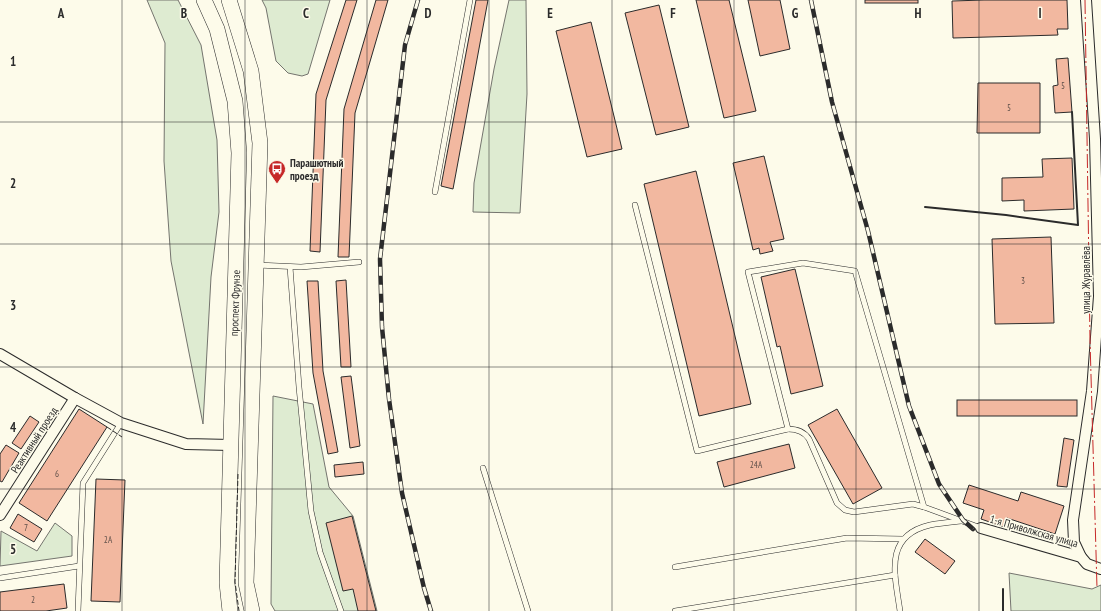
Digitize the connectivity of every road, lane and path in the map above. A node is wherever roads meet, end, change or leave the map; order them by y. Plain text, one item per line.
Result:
1 (204, 0) edge
2 (229, 0) edge
3 (470, 0) edge
4 (1086, 0) edge
5 (435, 192) dead end
6 (635, 205) dead end
7 (360, 262) dead end
8 (256, 265) junction
9 (290, 267) junction
10 (0, 354) edge
11 (1096, 391) edge
12 (75, 398) junction
13 (121, 423) junction
14 (788, 429) junction
15 (231, 445) junction
16 (483, 468) dead end
17 (924, 507) junction
18 (0, 515) edge
19 (962, 521) junction
20 (980, 528) joint
21 (903, 539) junction
22 (1081, 557) junction
23 (79, 566) junction
24 (675, 567) dead end
25 (1101, 569) edge
26 (895, 575) junction
27 (0, 578) edge
28 (78, 611) edge
29 (230, 611) edge
30 (252, 611) edge
31 (340, 611) edge
32 (528, 611) edge
33 (675, 611) edge
34 (900, 611) edge

1 - 15 main road, проспект Фрунзе
2 - 8 main road, проспект Фрунзе
3 - 5 lane
4 - 11 street, улица Журавлёва
6 - 14 lane
7 - 9 lane
8 - 9 lane
8 - 30 main road, проспект Фрунзе
9 - 31 lane
10 - 12 street
11 - 22 street, улица Журавлёва
12 - 13 street
12 - 18 street, Реактивный проезд
13 - 15 street
13 - 23 lane
14 - 17 lane
14 - 17 lane
15 - 29 main road, проспект Фрунзе
16 - 32 lane
17 - 19 lane
19 - 20 lane
19 - 21 lane
20 - 22 street, 1-я Приволжская улица
21 - 24 lane
21 - 26 lane
22 - 25 street, 1-я Приволжская улица
23 - 27 lane
23 - 28 lane
26 - 33 lane
26 - 34 lane

